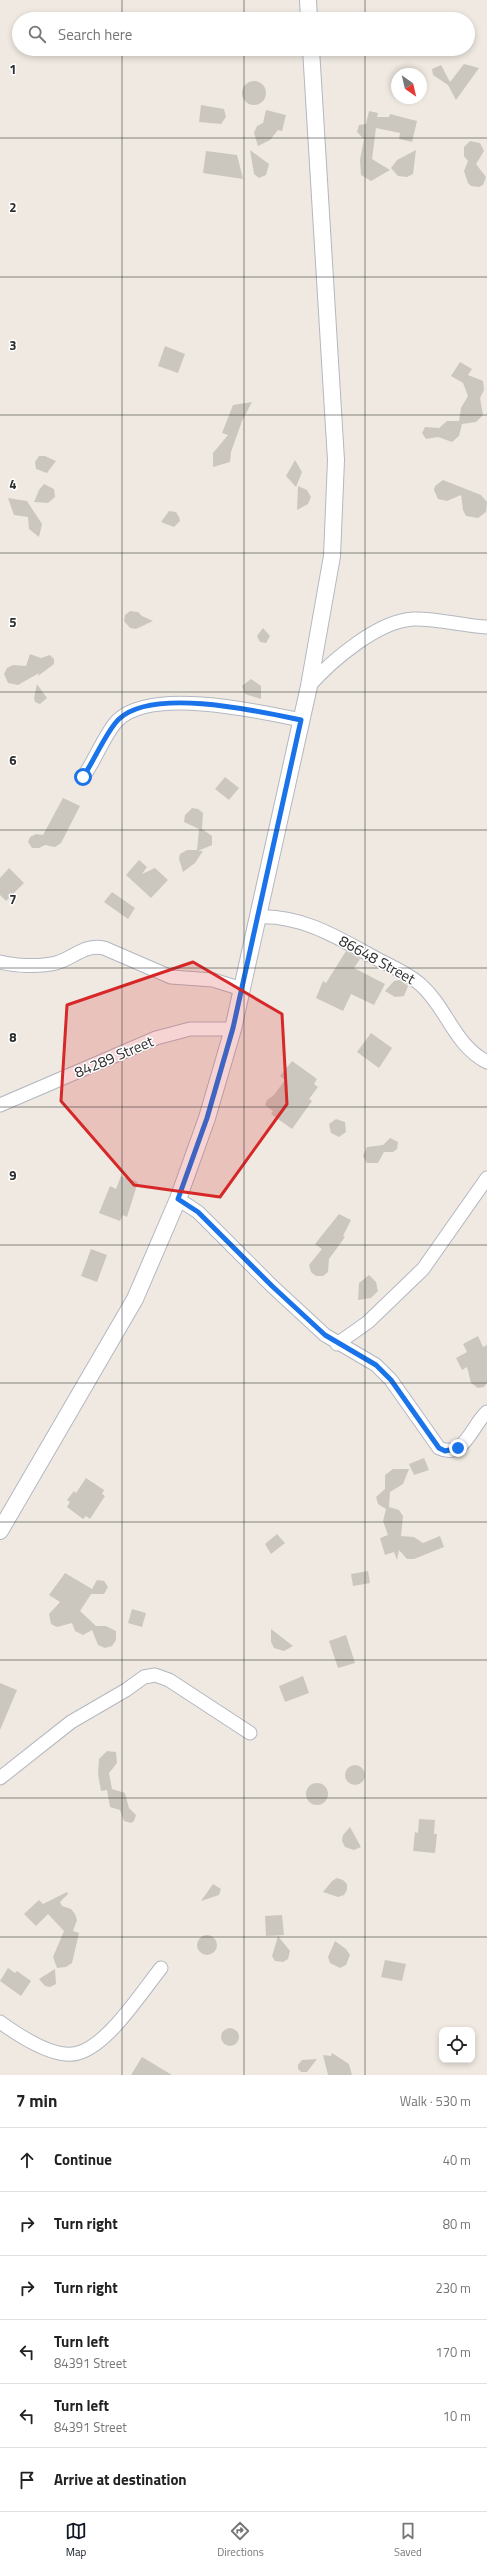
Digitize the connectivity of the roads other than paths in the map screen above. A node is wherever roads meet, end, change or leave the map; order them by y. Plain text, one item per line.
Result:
1 (308, 0) edge
2 (309, 12) edge
3 (311, 56) edge
4 (487, 627) edge
5 (309, 686) junction
6 (301, 720) junction
7 (83, 777) dead end
8 (258, 917) junction
9 (0, 962) edge
10 (242, 989) junction
11 (233, 1028) junction
12 (487, 1062) edge
13 (0, 1105) edge
14 (487, 1178) edge
15 (178, 1199) junction
16 (337, 1344) junction
17 (487, 1412) edge
18 (0, 1531) edge
19 (250, 1733) dead end
20 (0, 1778) edge
21 (161, 1968) dead end
22 (0, 2022) edge

1 - 2 street
3 - 5 street
4 - 5 street
5 - 6 street
6 - 7 street
6 - 8 street
8 - 10 street
8 - 12 street, 86648 Street
9 - 10 street
10 - 11 street
11 - 13 street, 84289 Street
11 - 15 street
14 - 16 street
15 - 16 street
15 - 18 street
16 - 17 street
19 - 20 street
21 - 22 street

